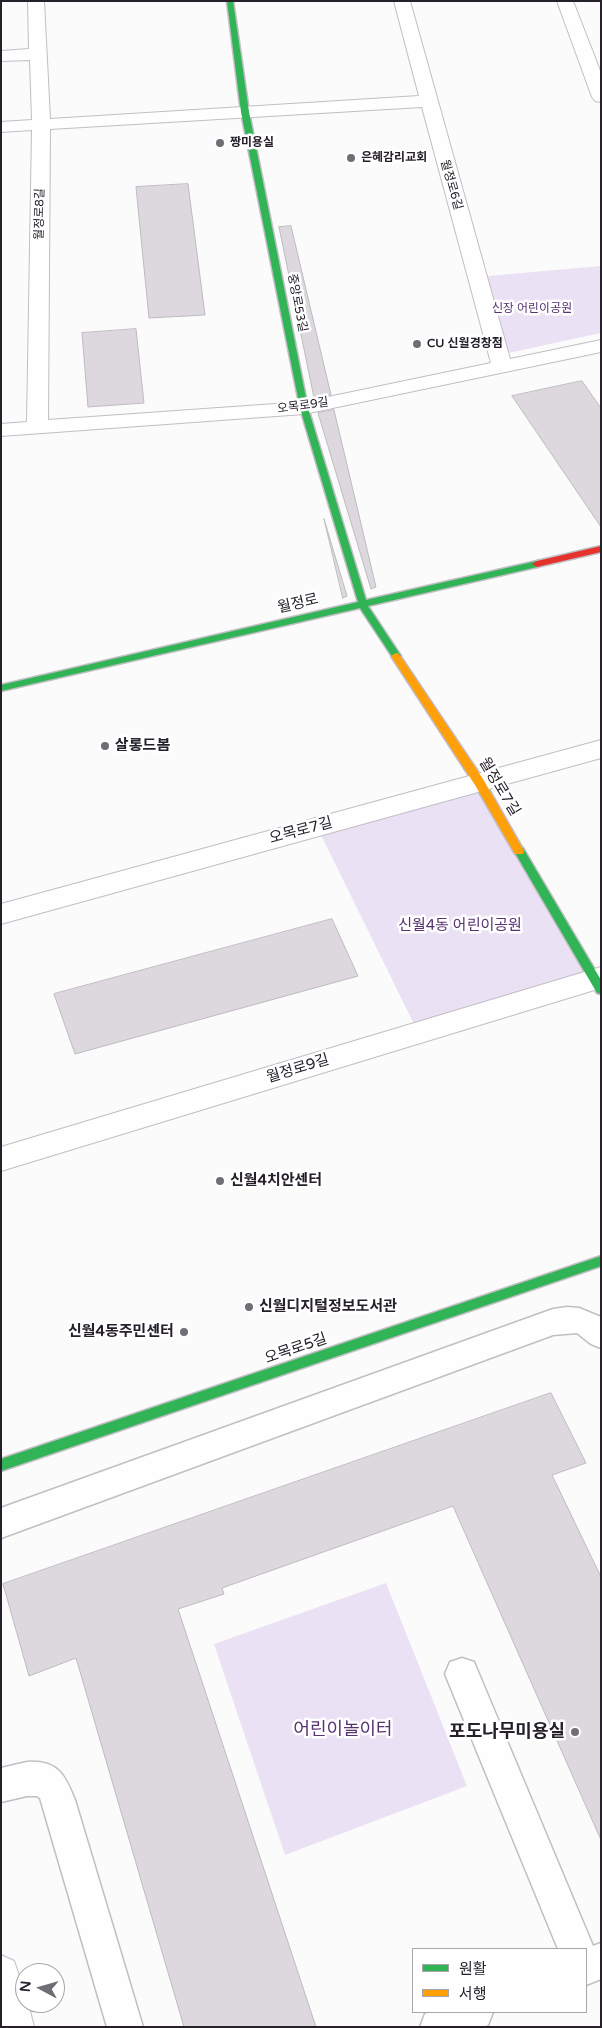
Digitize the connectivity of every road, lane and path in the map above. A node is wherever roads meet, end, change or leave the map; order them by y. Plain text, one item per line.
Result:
1 (36, 1) edge
2 (230, 1) edge
3 (402, 1) edge
4 (565, 1) edge
5 (38, 54) junction
6 (1, 56) edge
7 (601, 97) edge
8 (428, 102) junction
9 (245, 112) junction
10 (41, 124) junction
11 (1, 127) edge
12 (601, 346) edge
13 (502, 368) junction
14 (304, 408) junction
15 (37, 428) junction
16 (1, 430) edge
17 (601, 549) edge
18 (363, 605) junction
19 (1, 688) edge
20 (601, 749) edge
21 (479, 782) junction
22 (1, 914) edge
23 (598, 982) edge
24 (1, 1159) edge
25 (601, 1261) edge
26 (601, 1335) edge
27 (1, 1465) edge
28 (1, 1523) edge
29 (462, 1674) dead end
30 (1, 1785) edge
31 (576, 1948) edge
32 (601, 1961) edge
33 (587, 1967) edge
34 (1, 1974) edge
35 (473, 2013) edge
36 (15, 2027) edge
37 (125, 2027) edge
38 (438, 2027) edge

1 - 5 street, 월정로8길
2 - 9 street, 중앙로53길
3 - 8 street, 월정로6길
4 - 7 street
5 - 6 street
5 - 10 street, 월정로8길
8 - 9 street
8 - 13 street, 월정로6길
9 - 10 street
9 - 14 street, 중앙로53길
10 - 11 street
10 - 15 street, 월정로8길
12 - 13 street, 오목로9길
13 - 14 street, 오목로9길
14 - 15 street, 오목로9길
14 - 18 street, 중앙로53길
15 - 16 street, 오목로9길
17 - 18 street, 월정로
18 - 19 street, 월정로
18 - 21 street, 월정로7길
20 - 21 street, 오목로7길
21 - 22 street, 오목로7길
21 - 23 street, 월정로7길
23 - 24 street, 월정로9길
25 - 27 street, 오목로5길
26 - 28 lane
29 - 31 lane
30 - 37 lane
32 - 33 lane
34 - 36 street
35 - 38 lane

